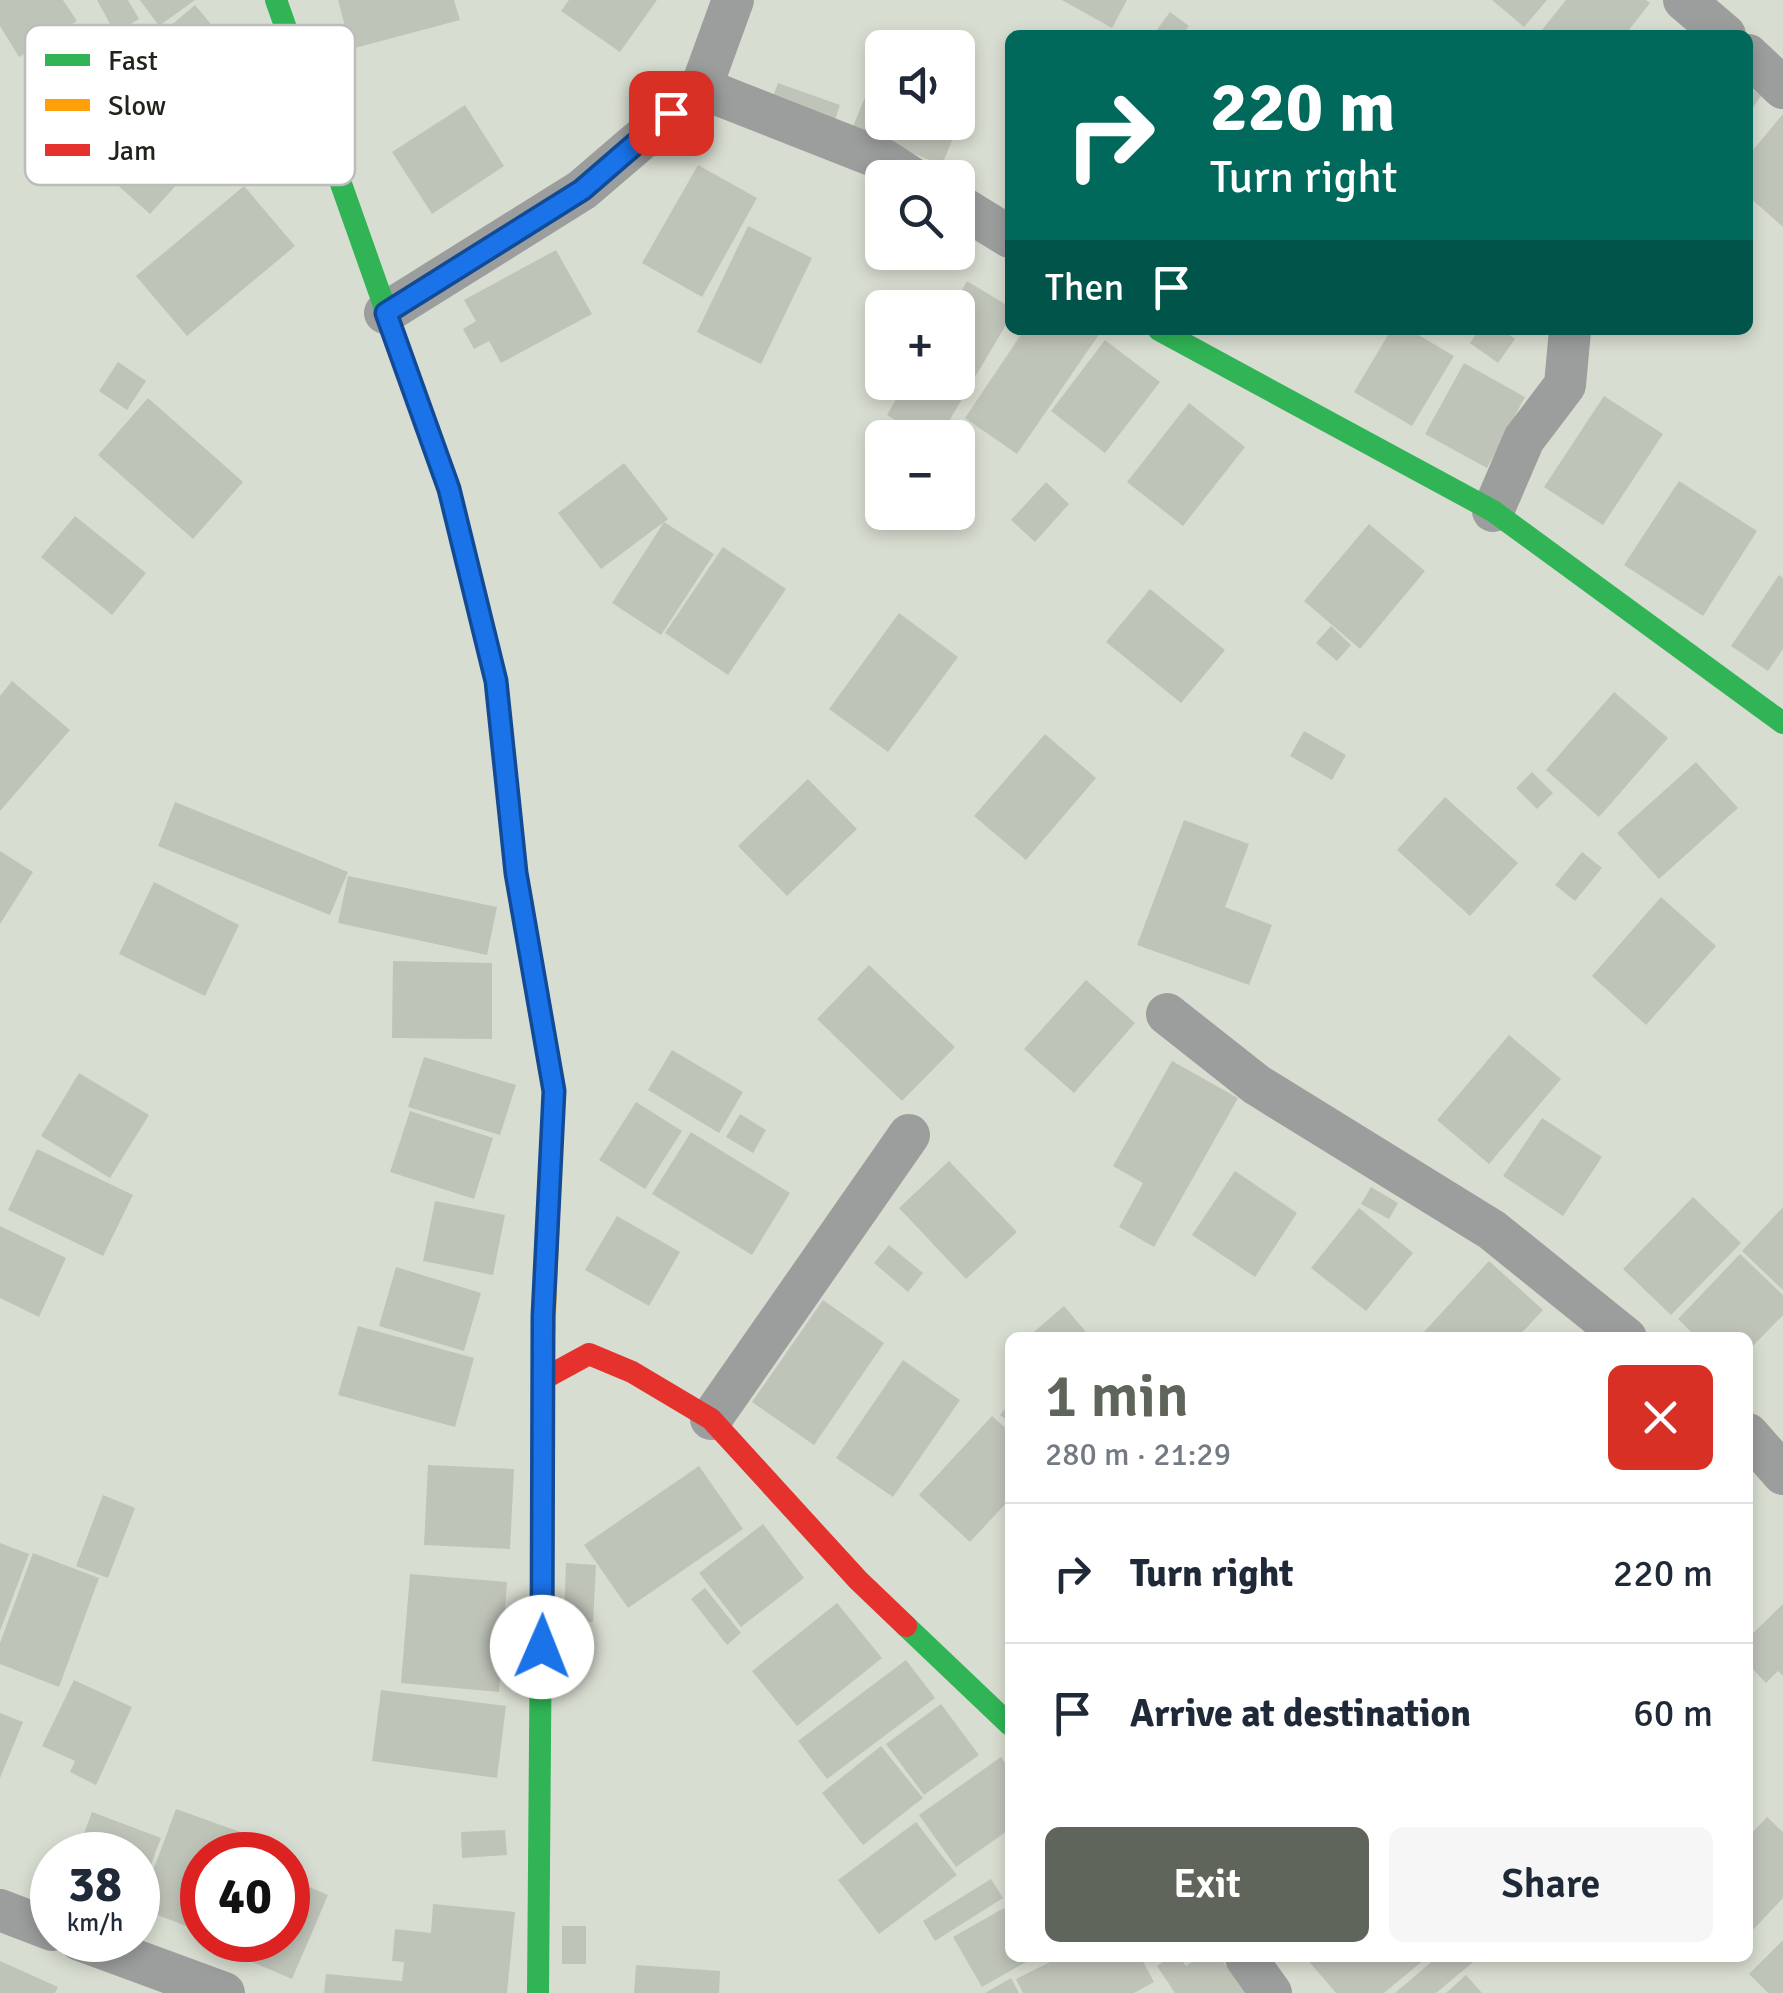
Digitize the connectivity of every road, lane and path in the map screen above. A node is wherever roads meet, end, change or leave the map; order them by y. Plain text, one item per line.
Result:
1 (276, 0) edge
2 (733, 0) edge
3 (1684, 0) edge
4 (285, 25) edge
5 (1719, 30) edge
6 (1753, 60) edge
7 (701, 88) junction
8 (1783, 88) edge
9 (884, 160) edge
10 (341, 185) edge
11 (975, 215) edge
12 (1005, 234) edge
13 (386, 313) junction
14 (1168, 335) edge
15 (1570, 335) edge
16 (1493, 511) junction
17 (1783, 724) edge
18 (1167, 1014) dead end
19 (909, 1135) dead end
20 (1619, 1332) edge
21 (544, 1378) junction
22 (711, 1419) junction
23 (1753, 1444) edge
24 (1783, 1474) edge
25 (1005, 1719) edge
26 (0, 1910) edge
27 (30, 1922) edge
28 (140, 1962) edge
29 (1249, 1962) edge
30 (224, 1993) edge
31 (538, 1993) edge
32 (1272, 1993) edge

1 - 4 street
2 - 7 street
3 - 5 street
6 - 8 street
7 - 9 street
7 - 13 street
10 - 13 street
11 - 12 street
13 - 21 street
14 - 16 street
15 - 16 street
16 - 17 street
18 - 20 street
19 - 22 street
21 - 22 street
21 - 31 street
22 - 25 street
23 - 24 street
26 - 27 street
28 - 30 street
29 - 32 street

